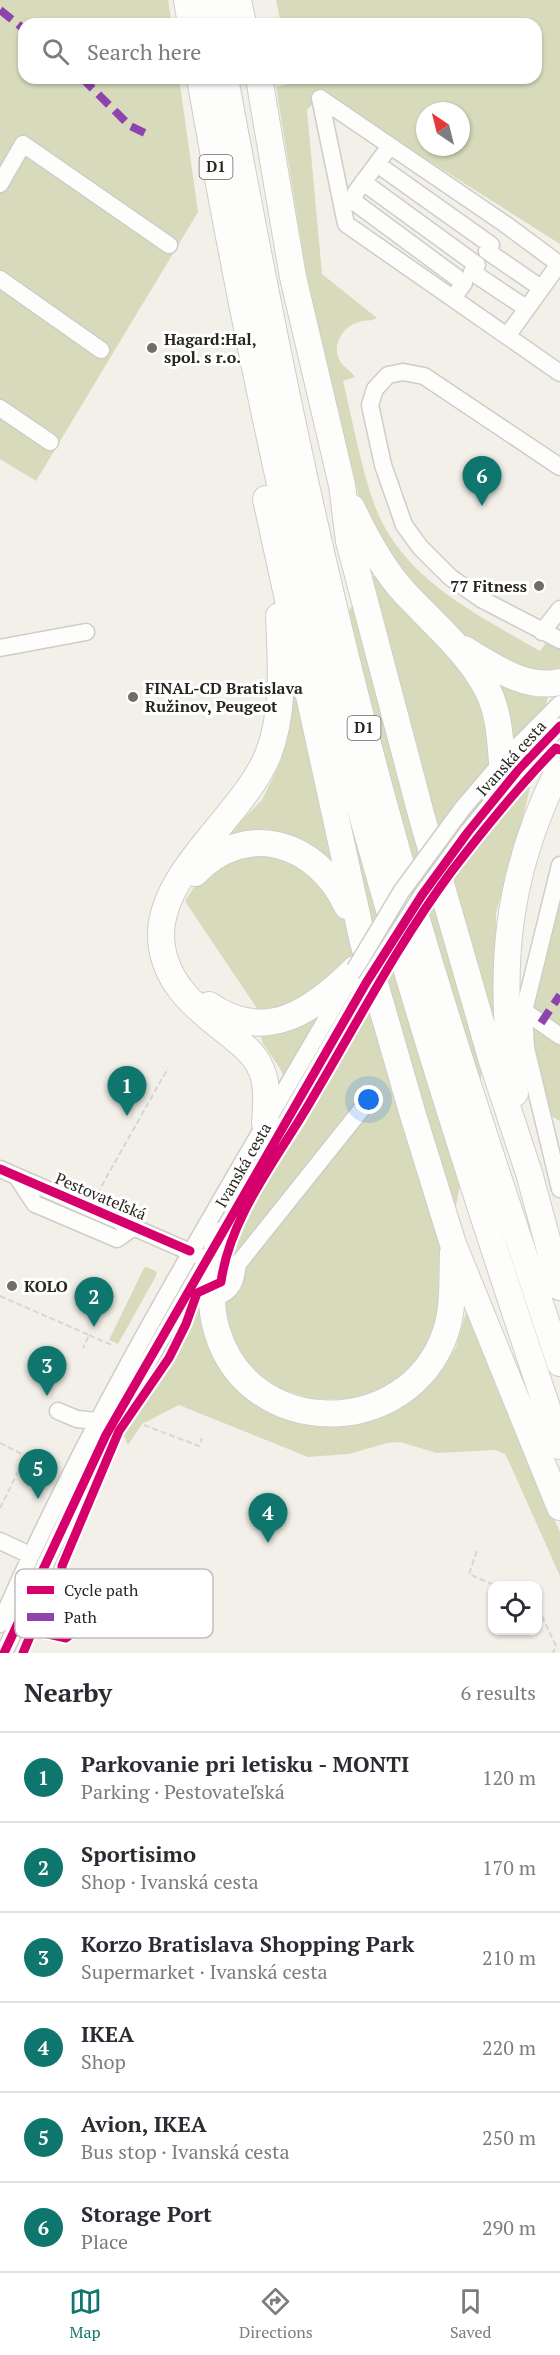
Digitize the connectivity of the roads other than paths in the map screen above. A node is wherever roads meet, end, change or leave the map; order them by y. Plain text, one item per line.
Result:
1 (187, 0) edge
2 (212, 0) edge
3 (238, 0) edge
4 (249, 0) edge
5 (190, 18) edge
6 (215, 18) edge
7 (242, 18) edge
8 (253, 18) edge
9 (201, 84) edge
10 (226, 84) edge
11 (259, 84) edge
12 (390, 146) junction
13 (377, 164) junction
14 (363, 182) junction
15 (0, 184) edge
16 (448, 185) junction
17 (435, 205) junction
18 (422, 224) junction
19 (505, 224) junction
20 (410, 243) junction
21 (169, 245) dead end
22 (398, 260) junction
23 (478, 263) junction
24 (0, 279) edge
25 (541, 288) junction
26 (453, 298) junction
27 (526, 308) junction
28 (507, 336) junction
29 (101, 350) dead end
30 (560, 373) edge
31 (0, 408) edge
32 (50, 442) dead end
33 (270, 446) junction
34 (560, 467) edge
35 (342, 485) junction
36 (274, 541) junction
37 (560, 609) edge
38 (86, 632) dead end
39 (542, 632) junction
40 (560, 640) edge
41 (453, 642) junction
42 (0, 648) edge
43 (560, 682) edge
44 (560, 704) edge
45 (560, 726) edge
46 (502, 762) junction
47 (560, 768) edge
48 (494, 799) junction
49 (560, 865) edge
50 (178, 889) junction
51 (363, 942) junction
52 (355, 969) junction
53 (524, 1011) junction
54 (560, 1035) edge
55 (365, 1105) dead end
56 (265, 1123) junction
57 (0, 1169) edge
58 (529, 1173) junction
59 (560, 1189) edge
60 (219, 1236) junction
61 (453, 1244) junction
62 (189, 1251) junction
63 (207, 1259) junction
64 (560, 1287) edge
65 (223, 1294) dead end
66 (560, 1364) edge
67 (58, 1411) dead end
68 (96, 1421) junction
69 (560, 1446) edge
70 (560, 1507) edge
71 (0, 1541) edge
72 (30, 1555) junction
73 (24, 1569) edge
74 (43, 1569) edge
75 (15, 1590) edge
76 (0, 1624) edge
77 (15, 1629) edge
78 (4, 1653) edge

1 - 5 highway
2 - 6 highway
3 - 7 highway
4 - 8 street
9 - 33 highway, D1
10 - 66 highway, D1
11 - 35 highway
12 - 13 street
12 - 16 street
12 - 22 street
13 - 14 street
13 - 17 street
14 - 18 street
14 - 20 street
15 - 21 street
16 - 17 street
16 - 19 street
17 - 18 street
17 - 23 street
18 - 20 street
18 - 23 street
19 - 23 street
19 - 25 street
20 - 22 street
20 - 23 street
22 - 26 street
23 - 25 street
23 - 26 street
23 - 27 street
24 - 29 street
25 - 27 street
26 - 28 street
27 - 28 street
28 - 30 street
31 - 32 street
33 - 36 highway
33 - 69 highway, D1
34 - 39 street
35 - 41 highway
35 - 58 highway
36 - 50 highway
36 - 51 highway
37 - 39 street
38 - 42 street
39 - 40 street
41 - 43 highway
41 - 46 highway
44 - 46 street, Ivanská cesta
45 - 48 street, Ivanská cesta
46 - 48 street
46 - 52 street, Ivanská cesta, bridge
47 - 58 highway
48 - 60 street, Ivanská cesta, bridge
49 - 53 street
50 - 51 highway
50 - 52 highway
50 - 56 highway
51 - 61 highway
52 - 56 street, Ivanská cesta
53 - 54 street
53 - 59 street
55 - 65 street
56 - 62 street, Ivanská cesta
57 - 62 street, Pestovateľská
58 - 64 highway
60 - 61 highway
60 - 63 street, Ivanská cesta
61 - 70 highway
62 - 63 street, Pestovateľská
62 - 68 street, Ivanská cesta
63 - 74 street, Ivanská cesta
67 - 68 street
68 - 72 street, Ivanská cesta
71 - 72 street
72 - 73 street, Ivanská cesta
75 - 76 street, Ivanská cesta
77 - 78 street, Ivanská cesta

